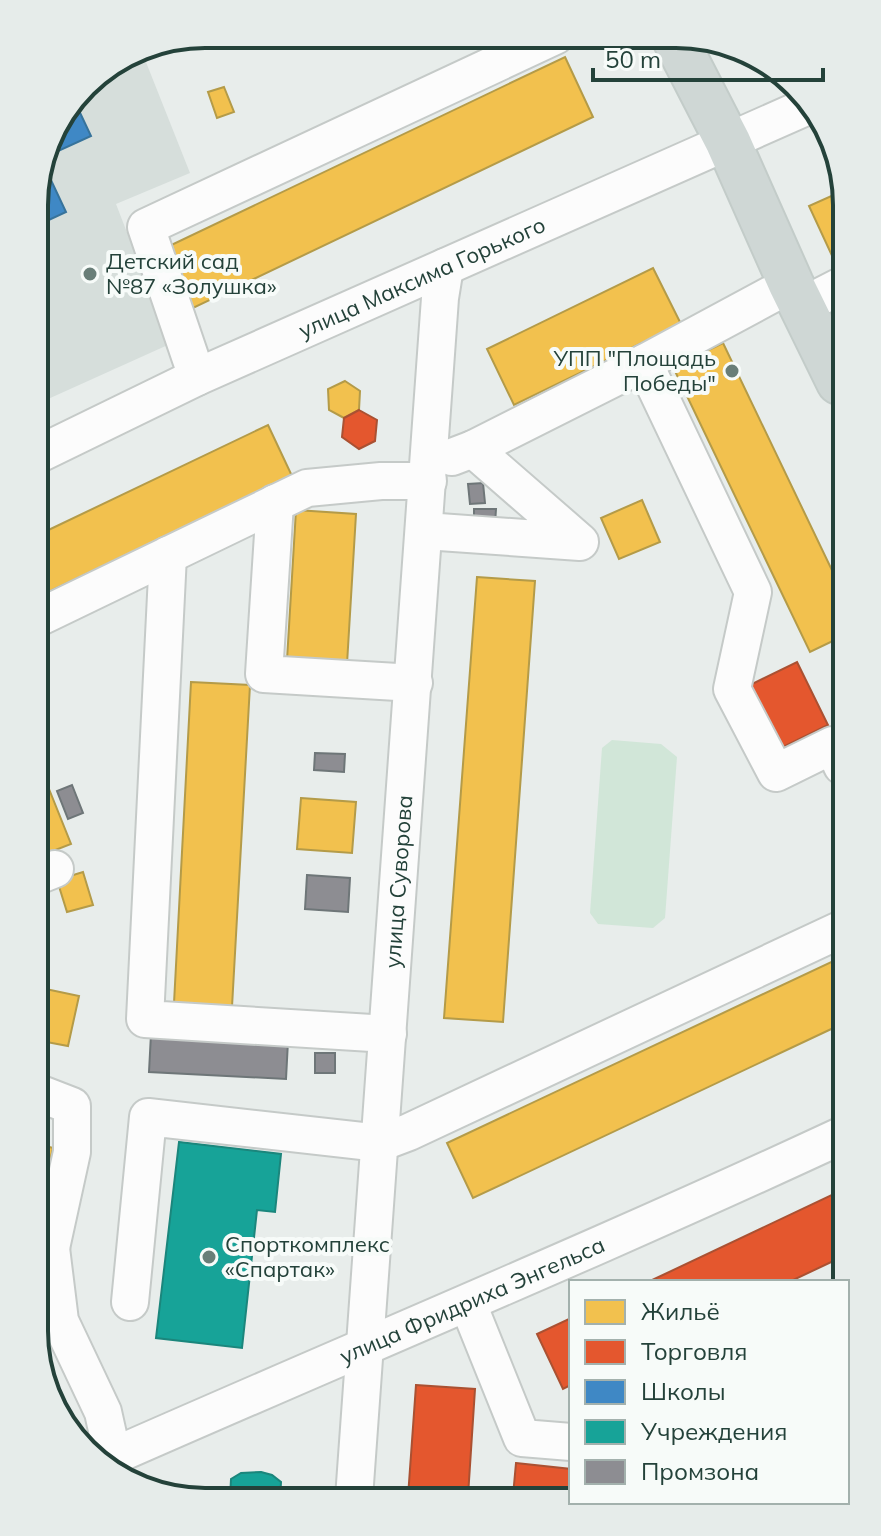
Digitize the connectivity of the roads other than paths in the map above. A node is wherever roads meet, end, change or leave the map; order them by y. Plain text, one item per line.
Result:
1 (529, 48) edge
2 (680, 48) edge
3 (800, 109) edge
4 (728, 142) junction
5 (445, 267) junction
6 (811, 292) edge
7 (644, 363) junction
8 (833, 363) edge
9 (197, 377) junction
10 (473, 449) junction
11 (48, 450) edge
12 (429, 473) junction
13 (275, 503) junction
14 (425, 531) junction
15 (168, 555) junction
16 (48, 613) edge
17 (414, 683) junction
18 (833, 745) edge
19 (833, 933) edge
20 (388, 1034) junction
21 (48, 1097) edge
22 (380, 1143) junction
23 (833, 1146) edge
24 (48, 1243) edge
25 (48, 1266) edge
26 (130, 1302) dead end
27 (468, 1304) junction
28 (51, 1324) edge
29 (365, 1348) junction
30 (569, 1442) edge
31 (106, 1453) edge
32 (112, 1458) edge
33 (355, 1488) edge

1 - 9 street
2 - 4 main road
3 - 4 street, улица Максима Горького
4 - 5 street, улица Максима Горького
4 - 6 main road
5 - 9 street, улица Максима Горького
5 - 12 street, улица Суворова
6 - 7 street
6 - 8 main road
7 - 10 street
7 - 18 street
9 - 11 street, улица Максима Горького
10 - 12 street
10 - 14 street
12 - 13 street
12 - 14 street, улица Суворова
13 - 15 street
13 - 17 street
14 - 17 street, улица Суворова
15 - 16 street
15 - 20 street
17 - 20 street, улица Суворова
19 - 22 street
20 - 22 street, улица Суворова
21 - 24 street
22 - 26 street
22 - 29 street, улица Суворова
23 - 27 street, улица Фридриха Энгельса
25 - 28 street
27 - 29 street, улица Фридриха Энгельса
27 - 30 street
28 - 31 street
29 - 32 street, улица Фридриха Энгельса
29 - 33 street, улица Суворова

